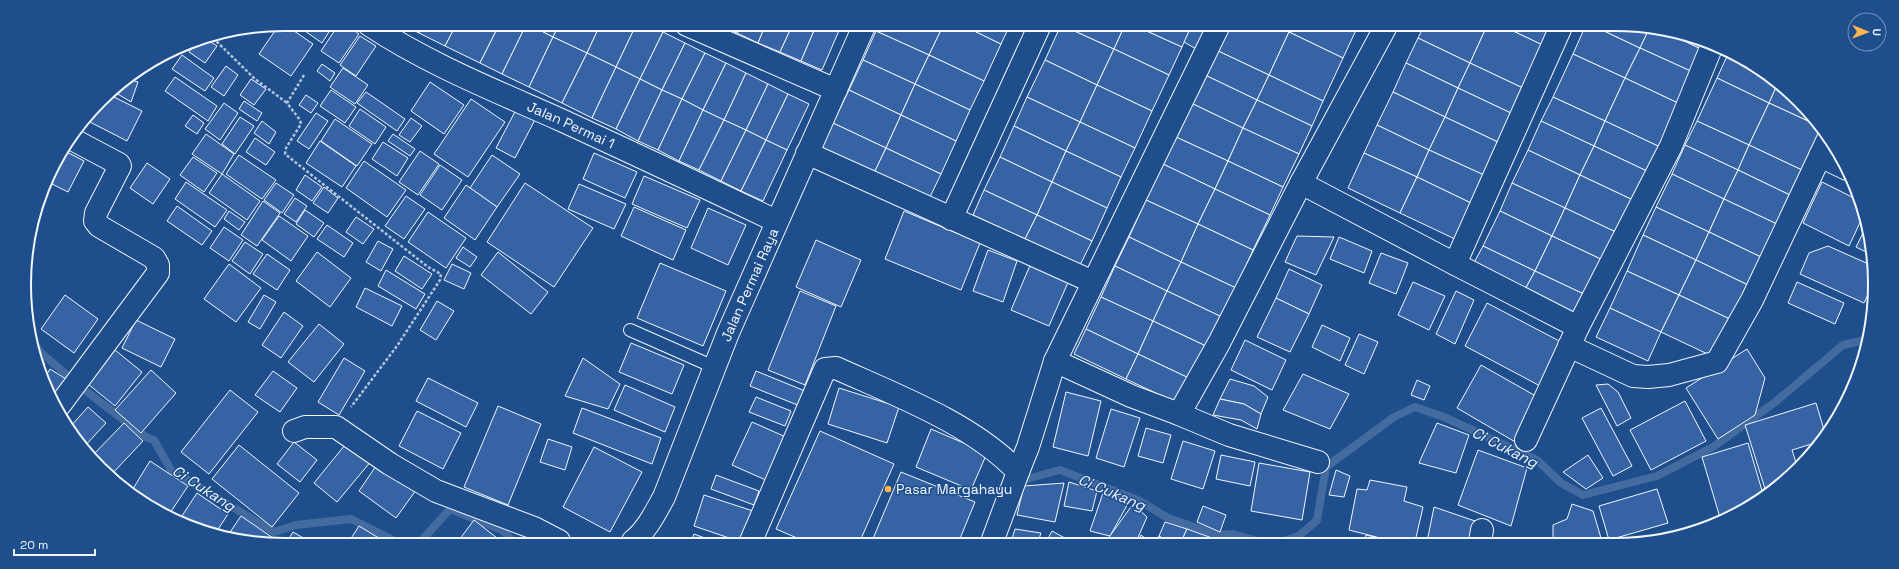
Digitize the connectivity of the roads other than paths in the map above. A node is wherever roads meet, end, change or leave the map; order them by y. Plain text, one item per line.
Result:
1 (379, 31) edge
2 (701, 31) edge
3 (862, 31) edge
4 (1037, 31) edge
5 (1216, 31) edge
6 (1384, 31) edge
7 (1559, 31) edge
8 (1711, 50) edge
9 (836, 90) junction
10 (76, 141) edge
11 (1824, 146) edge
12 (807, 153) junction
13 (1301, 183) junction
14 (951, 219) junction
15 (776, 221) junction
16 (1455, 264) junction
17 (1093, 282) junction
18 (630, 330) dead end
19 (1573, 336) junction
20 (1055, 361) junction
21 (714, 367) junction
22 (62, 402) edge
23 (1179, 414) junction
24 (294, 431) dead end
25 (1526, 440) dead end
26 (1318, 462) dead end
27 (1018, 472) junction
28 (553, 538) edge
29 (636, 538) edge
30 (752, 538) edge
31 (993, 538) edge

1 - 15 street, Jalan Permai 1
2 - 9 street
3 - 9 street, Jalan Permai Raya
4 - 14 street
5 - 17 street
6 - 13 street
7 - 16 street
8 - 19 street
9 - 12 street, Jalan Permai Raya
10 - 22 street
11 - 19 street
12 - 14 street
12 - 15 street, Jalan Permai Raya
13 - 16 street
13 - 23 street
14 - 17 street
15 - 21 street, Jalan Permai Raya
16 - 19 street
17 - 20 street
18 - 21 lane
19 - 25 street
20 - 23 street
20 - 27 street
21 - 29 street, Jalan Permai Raya
23 - 26 street
24 - 28 street
27 - 30 street
27 - 31 street

